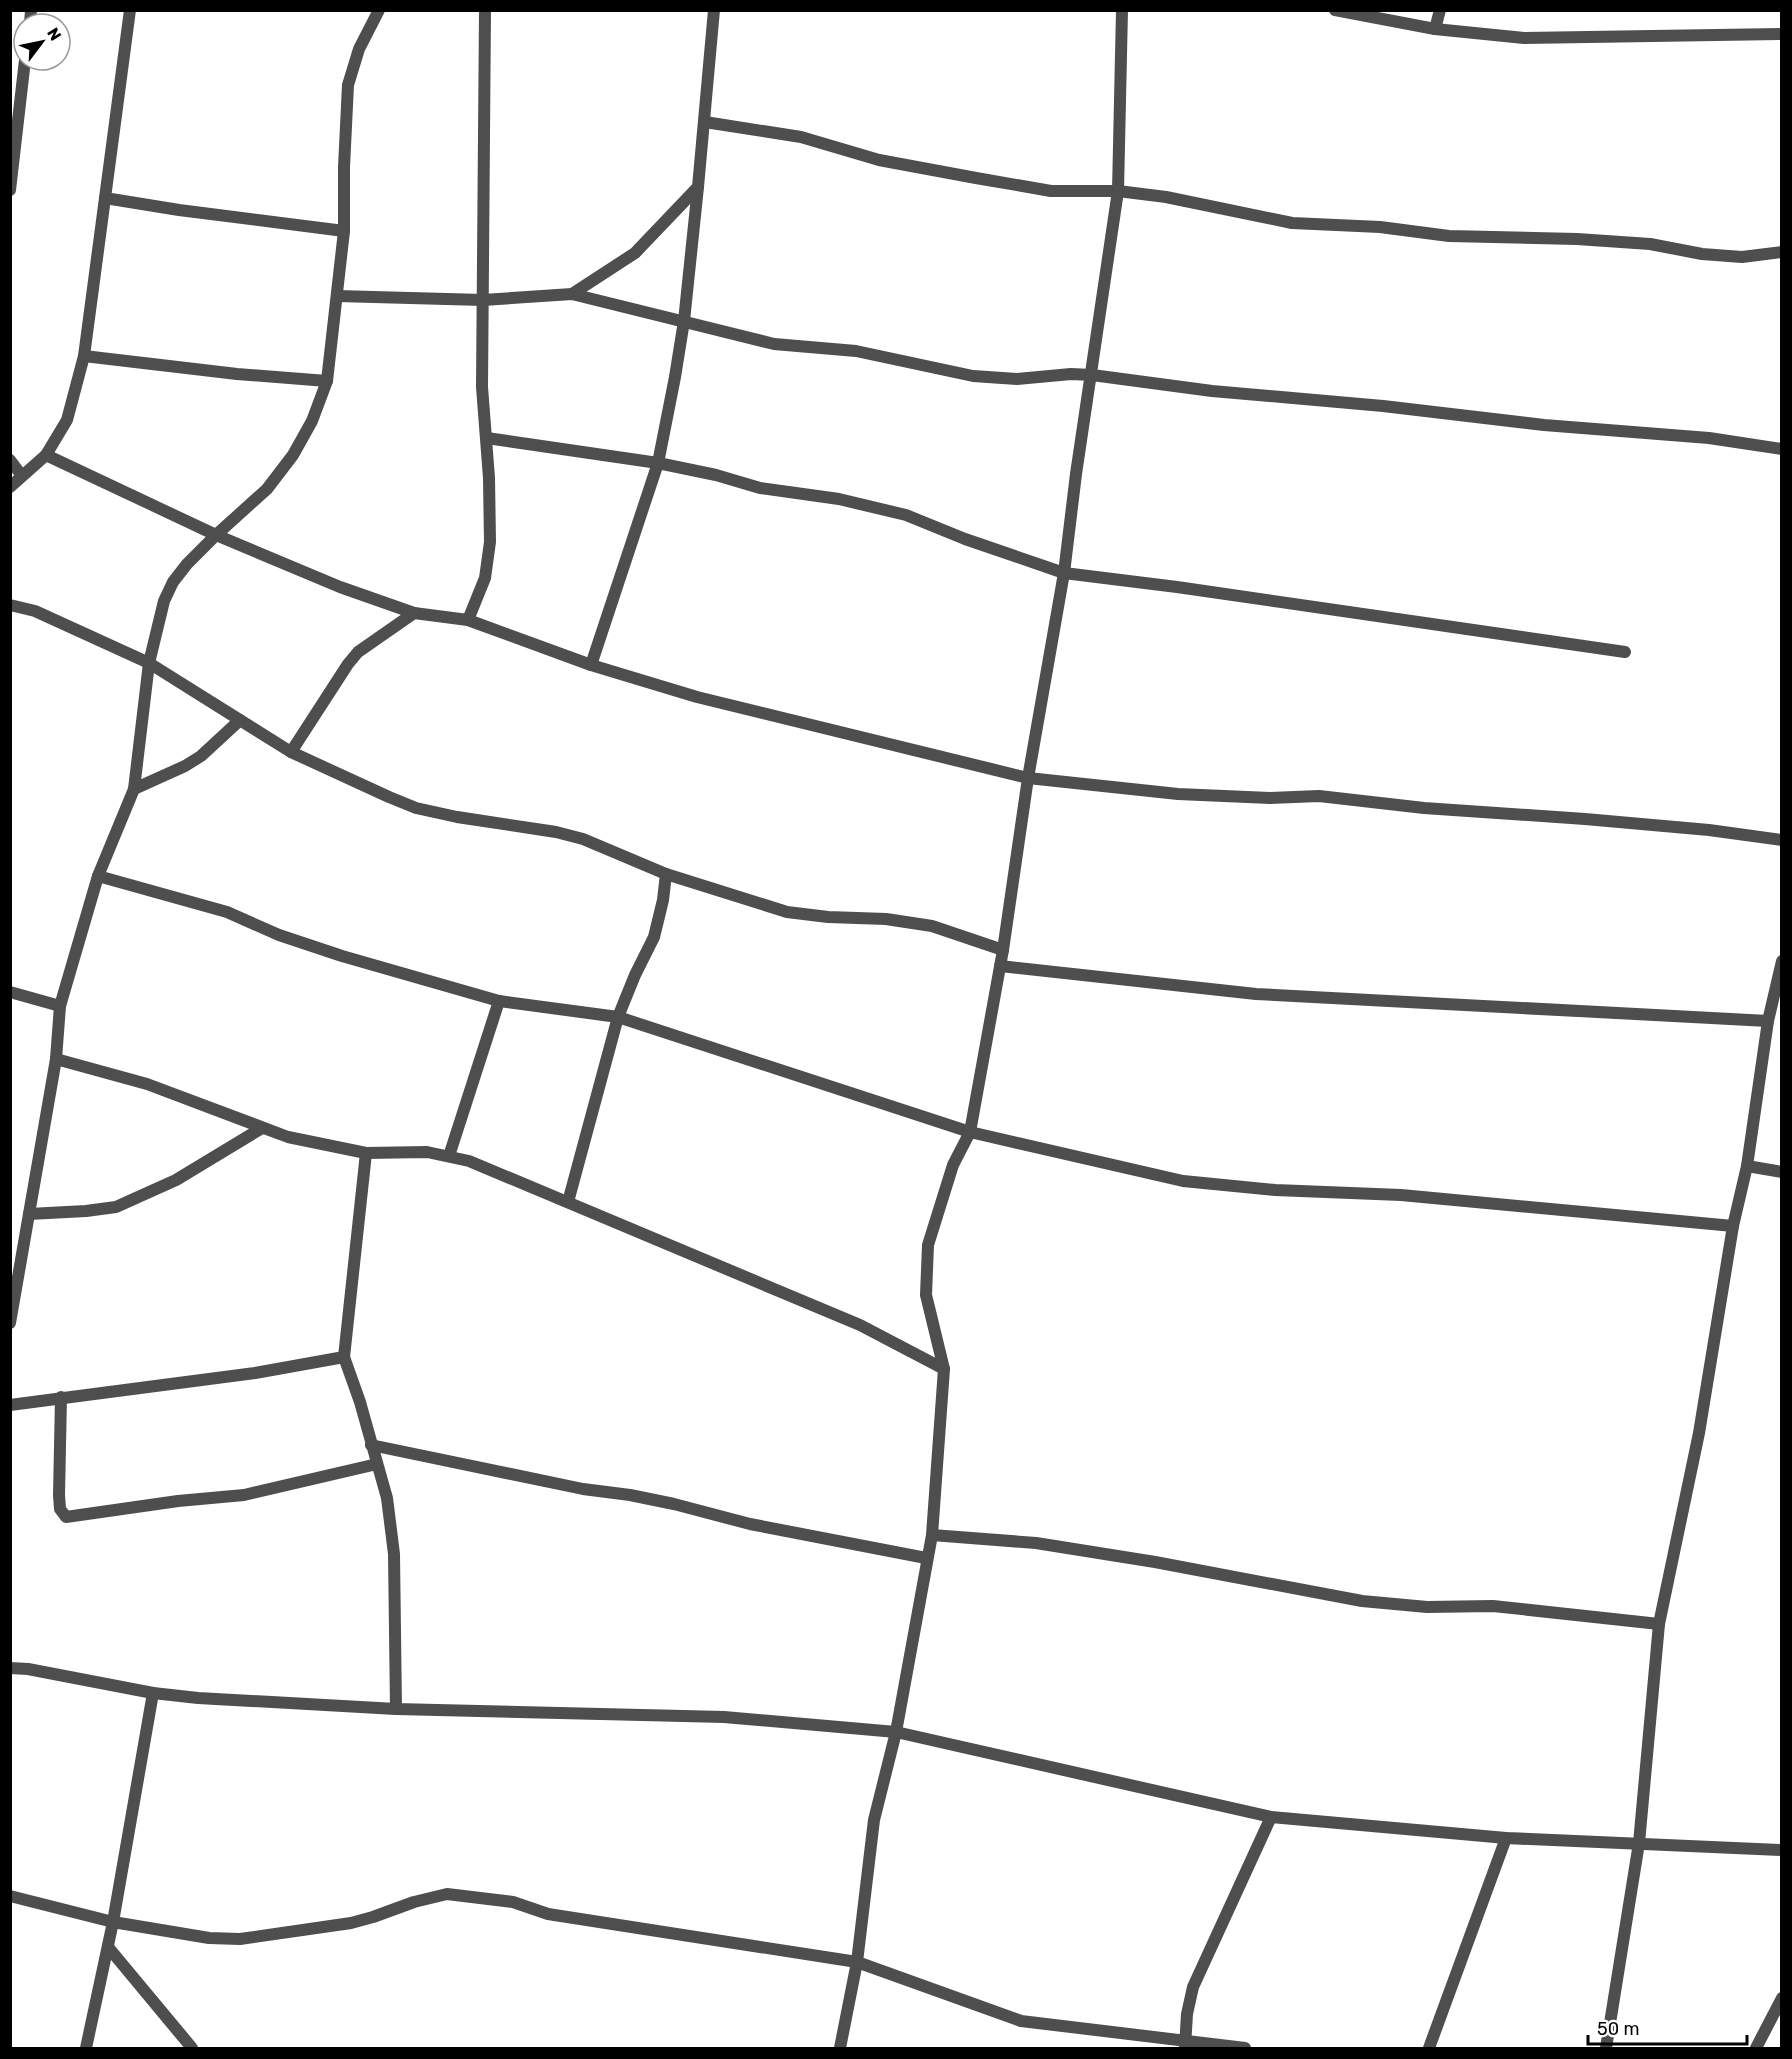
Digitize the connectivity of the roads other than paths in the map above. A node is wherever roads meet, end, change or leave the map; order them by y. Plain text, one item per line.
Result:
1 (130, 10) edge
2 (379, 10) edge
3 (485, 10) edge
4 (714, 10) edge
5 (1122, 10) edge
6 (1335, 10) edge
7 (1440, 10) edge
8 (1435, 29) junction
9 (1782, 34) edge
10 (25, 72) edge
11 (705, 122) junction
12 (698, 187) junction
13 (10, 190) edge
14 (1118, 191) junction
15 (105, 198) junction
16 (344, 231) junction
17 (1782, 252) edge
18 (572, 294) junction
19 (337, 296) junction
20 (483, 300) junction
21 (684, 321) junction
22 (84, 356) junction
23 (1092, 375) junction
24 (327, 381) junction
25 (487, 438) junction
26 (1782, 449) edge
27 (46, 454) junction
28 (10, 460) edge
29 (658, 463) junction
30 (22, 476) junction
31 (10, 488) edge
32 (216, 535) junction
33 (1064, 573) junction
34 (10, 605) edge
35 (414, 613) junction
36 (468, 620) junction
37 (1625, 652) dead end
38 (149, 663) junction
39 (591, 665) junction
40 (240, 720) junction
41 (291, 752) junction
42 (1028, 778) junction
43 (134, 789) junction
44 (1782, 840) edge
45 (666, 874) junction
46 (98, 876) junction
47 (1003, 950) junction
48 (1782, 961) edge
49 (1000, 966) junction
50 (1780, 976) edge
51 (10, 992) edge
52 (499, 1001) junction
53 (60, 1006) junction
54 (618, 1017) junction
55 (1768, 1021) junction
56 (56, 1059) junction
57 (262, 1128) junction
58 (970, 1132) junction
59 (366, 1153) junction
60 (449, 1156) junction
61 (1746, 1166) junction
62 (1782, 1172) edge
63 (568, 1202) junction
64 (29, 1214) junction
65 (1732, 1226) junction
66 (10, 1323) edge
67 (344, 1357) junction
68 (944, 1369) junction
69 (61, 1397) junction
70 (10, 1405) edge
71 (371, 1445) junction
72 (377, 1464) junction
73 (932, 1535) junction
74 (926, 1558) junction
75 (1659, 1624) junction
76 (10, 1668) edge
77 (153, 1693) junction
78 (396, 1709) junction
79 (896, 1732) junction
80 (1271, 1817) junction
81 (1506, 1839) junction
82 (1639, 1843) junction
83 (1782, 1850) edge
84 (10, 1896) edge
85 (113, 1922) junction
86 (108, 1947) junction
87 (857, 1962) junction
88 (1782, 1998) edge
89 (1185, 2045) edge
90 (86, 2049) edge
91 (192, 2049) edge
92 (840, 2049) edge
93 (1245, 2049) edge
94 (1429, 2049) edge
95 (1606, 2049) edge
96 (1756, 2049) edge

1 - 15 street
2 - 16 street
3 - 20 street
4 - 11 street
5 - 14 street
6 - 8 street
7 - 8 street
8 - 9 street
10 - 13 street
11 - 12 street
11 - 14 street
12 - 18 street
12 - 21 street
14 - 17 street
14 - 23 street
15 - 16 street
15 - 22 street
16 - 19 street
18 - 20 street
18 - 21 street
19 - 20 street
19 - 24 street
20 - 25 street
21 - 23 street
21 - 29 street
22 - 24 street
22 - 27 street
23 - 26 street
23 - 33 street
24 - 32 street
25 - 29 street
25 - 36 street
27 - 30 street
27 - 32 street
28 - 30 street
29 - 33 street
29 - 39 street
30 - 31 street
32 - 35 street
32 - 38 street
33 - 37 street
33 - 42 street
34 - 38 street
35 - 36 street
35 - 41 street
36 - 39 street
38 - 40 street
38 - 43 street
39 - 42 street
40 - 41 street
40 - 43 street
41 - 45 street
42 - 44 street
42 - 47 street
43 - 46 street
45 - 47 street
45 - 54 street
46 - 52 street
46 - 53 street
47 - 49 street
48 - 50 street
49 - 55 street
49 - 58 street
50 - 55 street
51 - 53 street
52 - 54 street
52 - 60 street
53 - 56 street
54 - 58 street
54 - 63 street
55 - 61 street
56 - 57 street
56 - 64 street
57 - 59 street
57 - 64 street
58 - 65 street
58 - 68 street
59 - 60 street
59 - 67 street
60 - 63 street
61 - 62 street
61 - 65 street
63 - 68 street
64 - 66 street
65 - 75 street
67 - 69 street
67 - 71 street
68 - 73 street
69 - 70 street
69 - 72 street
71 - 72 street
71 - 74 street
72 - 78 street
73 - 74 street
73 - 75 street
74 - 79 street
75 - 82 street
76 - 77 street
77 - 78 street
77 - 85 street
78 - 79 street
79 - 80 street
79 - 87 street
80 - 81 street
80 - 89 street
81 - 82 street
81 - 94 street
82 - 83 street
82 - 95 street
84 - 85 street
85 - 86 street
85 - 87 street
86 - 90 street
86 - 91 street
87 - 89 street
87 - 92 street
88 - 96 street
89 - 93 street

